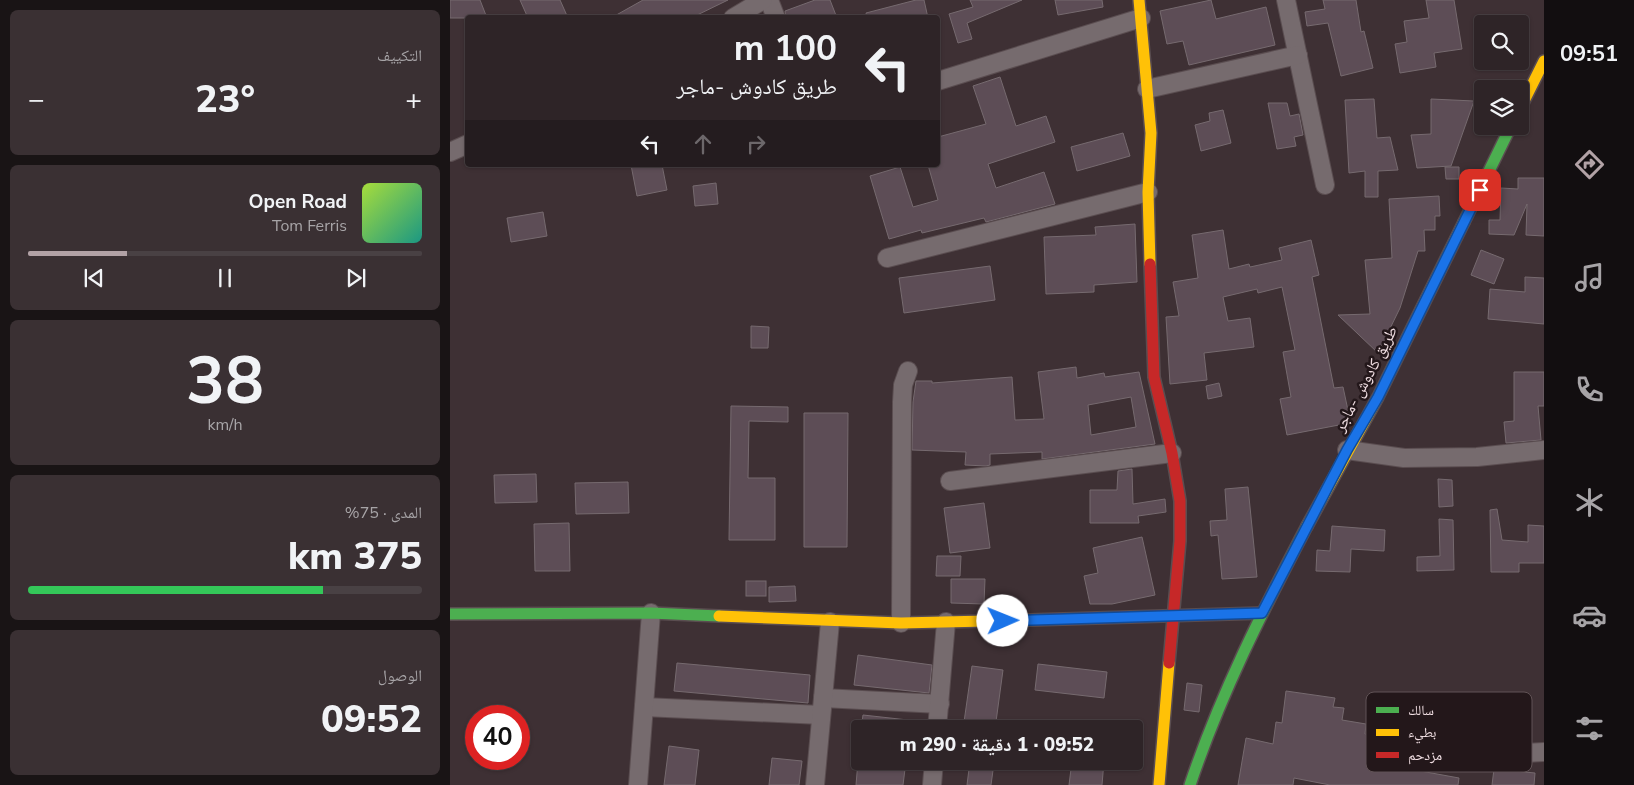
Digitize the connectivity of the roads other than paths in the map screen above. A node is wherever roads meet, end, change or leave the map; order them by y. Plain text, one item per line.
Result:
1 (763, 0) edge
2 (769, 0) edge
3 (1139, 0) edge
4 (1286, 0) edge
5 (738, 15) edge
6 (775, 15) edge
7 (1141, 18) junction
8 (1298, 55) junction
9 (1544, 61) edge
10 (940, 81) edge
11 (1148, 89) junction
12 (1529, 91) edge
13 (1507, 135) edge
14 (465, 145) edge
15 (450, 152) edge
16 (1325, 185) dead end
17 (1148, 192) junction
18 (888, 258) dead end
19 (908, 371) dead end
20 (1347, 450) junction
21 (1544, 450) edge
22 (1172, 453) junction
23 (950, 481) dead end
24 (651, 613) junction
25 (1262, 613) junction
26 (450, 614) edge
27 (1173, 617) junction
28 (830, 622) junction
29 (946, 622) junction
30 (901, 623) junction
31 (940, 704) junction
32 (644, 707) junction
33 (822, 707) junction
34 (939, 720) edge
35 (933, 770) edge
36 (638, 785) edge
37 (815, 785) edge
38 (932, 785) edge
39 (1159, 785) edge
40 (1190, 785) edge

1 - 5 street
2 - 6 street
3 - 7 main road
4 - 8 street
7 - 10 street
7 - 11 main road
8 - 11 street
8 - 16 street
9 - 12 main road
11 - 17 main road
13 - 20 main road, طريق كادوش -ماجر
14 - 15 street
17 - 18 street
17 - 22 main road
19 - 30 street
20 - 21 street
20 - 25 main road, طريق كادوش -ماجر
22 - 23 street
22 - 27 main road
24 - 26 main road
24 - 28 main road
24 - 32 street
25 - 27 main road
25 - 40 main road, طريق كادوش -ماجر
27 - 29 main road
27 - 39 main road
28 - 30 main road
28 - 33 street
29 - 30 main road
29 - 31 street
31 - 33 street
31 - 34 street
32 - 33 street
32 - 36 street
33 - 37 street
35 - 38 street

